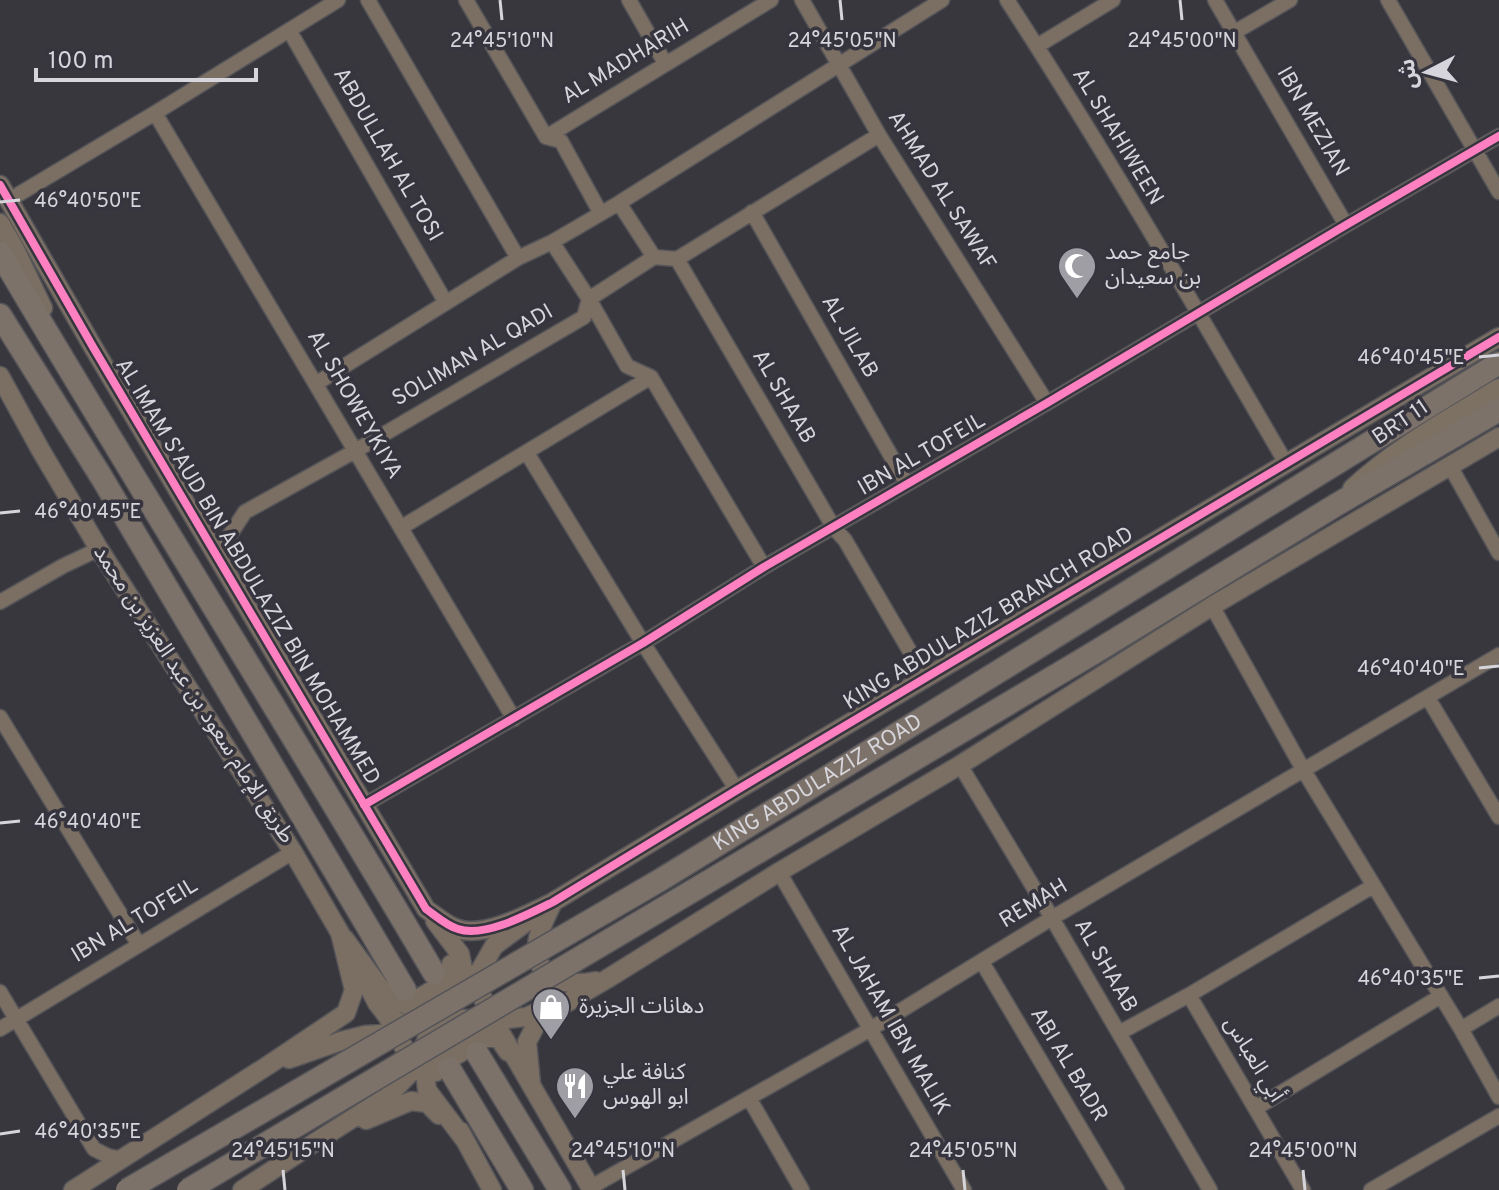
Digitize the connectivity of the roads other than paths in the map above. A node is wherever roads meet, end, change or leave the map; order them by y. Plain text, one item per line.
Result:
1 (338, 0) edge
2 (368, 0) edge
3 (466, 0) edge
4 (629, 0) edge
5 (771, 0) edge
6 (802, 0) edge
7 (942, 0) edge
8 (1007, 0) edge
9 (1113, 0) edge
10 (1215, 0) edge
11 (1290, 0) edge
12 (1388, 0) edge
13 (289, 30) junction
14 (1235, 32) junction
15 (1037, 46) junction
16 (665, 63) junction
17 (839, 63) junction
18 (155, 113) junction
19 (879, 135) junction
20 (1499, 136) edge
21 (546, 137) junction
22 (1475, 151) junction
23 (4, 192) edge
24 (1499, 192) edge
25 (619, 203) junction
26 (600, 212) junction
27 (752, 212) junction
28 (0, 223) edge
29 (1346, 225) junction
30 (552, 242) junction
31 (0, 253) edge
32 (654, 257) junction
33 (518, 258) junction
34 (677, 259) junction
35 (589, 299) junction
36 (446, 303) junction
37 (1198, 313) junction
38 (0, 315) edge
39 (1499, 337) edge
40 (1499, 363) edge
41 (0, 376) edge
42 (651, 377) junction
43 (1499, 379) edge
44 (317, 383) junction
45 (1499, 389) edge
46 (1047, 403) junction
47 (89, 404) junction
48 (1499, 410) edge
49 (1388, 430) junction
50 (1499, 437) edge
51 (355, 451) junction
52 (527, 453) junction
53 (1286, 463) junction
54 (1450, 466) junction
55 (907, 484) junction
56 (1336, 505) junction
57 (402, 527) junction
58 (834, 528) junction
59 (99, 549) junction
60 (1499, 553) edge
61 (216, 556) junction
62 (764, 567) junction
63 (0, 602) edge
64 (1212, 606) junction
65 (643, 643) junction
66 (1499, 655) edge
67 (926, 679) junction
68 (1428, 698) junction
69 (0, 717) edge
70 (514, 719) junction
71 (960, 765) junction
72 (1304, 771) junction
73 (737, 790) junction
74 (364, 805) junction
75 (1499, 817) edge
76 (293, 852) junction
77 (779, 872) junction
78 (1373, 886) junction
79 (553, 902) junction
80 (426, 909) junction
81 (1052, 918) junction
82 (496, 926) joint
83 (340, 933) junction
84 (139, 945) junction
85 (460, 954) junction
86 (982, 962) junction
87 (434, 973) dead end
88 (607, 979) junction
89 (474, 981) junction
90 (405, 990) dead end
91 (0, 992) edge
92 (1189, 995) junction
93 (1441, 996) junction
94 (1499, 1006) edge
95 (387, 1016) junction
96 (16, 1019) junction
97 (438, 1022) junction
98 (499, 1027) junction
99 (0, 1029) edge
100 (1461, 1029) junction
101 (869, 1030) junction
102 (396, 1033) junction
103 (1119, 1033) junction
104 (477, 1053) dead end
105 (267, 1066) junction
106 (415, 1068) junction
107 (449, 1068) dead end
108 (531, 1083) junction
109 (427, 1090) junction
110 (1499, 1097) edge
111 (749, 1098) junction
112 (1256, 1108) junction
113 (1499, 1116) edge
114 (464, 1139) junction
115 (317, 1141) junction
116 (94, 1149) junction
117 (123, 1159) junction
118 (97, 1175) junction
119 (591, 1189) edge
120 (73, 1190) edge
121 (127, 1190) edge
122 (188, 1190) edge
123 (242, 1190) edge
124 (492, 1190) edge
125 (522, 1190) edge
126 (560, 1190) edge
127 (802, 1190) edge
128 (964, 1190) edge
129 (1117, 1190) edge
130 (1210, 1190) edge
131 (1303, 1190) edge
132 (1371, 1190) edge

1 - 13 street
2 - 33 street
3 - 21 street
4 - 16 street
5 - 16 street, AL MADHARIH
6 - 17 street, AHMAD AL SAWAF
7 - 17 street
8 - 15 street, AL SHAHIWEEN
9 - 15 street
10 - 14 street, IBN MEZIAN
11 - 14 street
12 - 22 street
13 - 18 street
13 - 36 street, ABDULLAH AL TOSI
14 - 29 street, IBN MEZIAN
15 - 37 street, AL SHAHIWEEN
16 - 21 street, AL MADHARIH
17 - 19 street, AHMAD AL SAWAF
17 - 25 street
18 - 23 street
18 - 44 street, AL SHOWEYKIYA
19 - 27 street
19 - 46 street, AHMAD AL SAWAF
20 - 22 street, IBN AL TOFEIL
21 - 26 street
22 - 24 street
22 - 29 street, IBN AL TOFEIL
23 - 61 street, AL IMAM S'AUD BIN ABDULAZIZ BIN MOHAMMED
25 - 26 street
25 - 32 street
26 - 30 street
27 - 34 street
27 - 55 street, AL JILAB
28 - 47 street
29 - 37 street, IBN AL TOFEIL
30 - 33 street
30 - 35 street
31 - 47 main road, AL IMAM S'AUD BIN ABDULAZIZ BIN MOHAMMED
32 - 34 street
32 - 35 street, SOLIMAN AL QADI
33 - 36 street
34 - 58 street, AL SHAAB
35 - 42 street
35 - 51 street, SOLIMAN AL QADI
36 - 44 street
37 - 46 street, IBN AL TOFEIL
37 - 53 street, AL SHAHIWEEN
38 - 90 main road
39 - 53 street, KING ABDULAZIZ BRANCH ROAD
40 - 49 main road, KING ABDULAZIZ ROAD
41 - 59 street, طريق الإمام سعود بن عبد العزيز بن محمد
42 - 52 street
42 - 62 street
43 - 49 main road, BRT 11
44 - 51 street, AL SHOWEYKIYA
45 - 56 main road, BRT 11
46 - 55 street, IBN AL TOFEIL
47 - 87 main road, AL IMAM S'AUD BIN ABDULAZIZ BIN MOHAMMED
48 - 56 main road, KING ABDULAZIZ ROAD
49 - 121 main road, KING ABDULAZIZ ROAD, bridge
50 - 54 street
51 - 57 street, AL SHOWEYKIYA
51 - 61 street, SOLIMAN AL QADI
52 - 57 street
52 - 65 street
53 - 67 street, KING ABDULAZIZ BRANCH ROAD
54 - 60 street
54 - 64 street
55 - 58 street, IBN AL TOFEIL
56 - 122 main road, KING ABDULAZIZ ROAD, bridge
57 - 70 street, AL SHOWEYKIYA
58 - 62 street, IBN AL TOFEIL
58 - 67 street, AL SHAAB
59 - 63 street
59 - 76 street, طريق الإمام سعود بن عبد العزيز بن محمد
61 - 74 street, AL IMAM S'AUD BIN ABDULAZIZ BIN MOHAMMED
62 - 65 street, IBN AL TOFEIL
64 - 71 street
64 - 72 street
65 - 70 street, IBN AL TOFEIL
65 - 73 street
66 - 68 street, REMAH
67 - 73 street, KING ABDULAZIZ BRANCH ROAD
68 - 72 street, REMAH
68 - 75 street
69 - 84 street
70 - 74 street, IBN AL TOFEIL
71 - 77 street
71 - 81 street, AL SHAAB
72 - 78 street
72 - 81 street, REMAH
73 - 79 street, KING ABDULAZIZ BRANCH ROAD
74 - 80 street, AL IMAM S'AUD BIN ABDULAZIZ BIN MOHAMMED
76 - 83 street, طريق الإمام سعود بن عبد العزيز بن محمد
76 - 84 street, IBN AL TOFEIL
77 - 88 street
77 - 101 street, AL JAHAM IBN MALIK
78 - 92 street
78 - 93 street
79 - 82 street, KING ABDULAZIZ BRANCH ROAD
79 - 88 street
79 - 89 street
80 - 82 street, AL IMAM S'AUD BIN ABDULAZIZ BIN MOHAMMED
80 - 83 street
80 - 85 street
81 - 86 street, REMAH
81 - 103 street, AL SHAAB
83 - 95 street
83 - 105 street, طريق الإمام سعود بن عبد العزيز بن محمد
84 - 96 street, IBN AL TOFEIL
85 - 89 street
85 - 97 street
86 - 101 street, REMAH
86 - 129 street, ABI AL BADR
88 - 98 street
88 - 108 street
89 - 97 street
89 - 98 street
91 - 96 street
92 - 103 street
92 - 112 street, أبي العباس
93 - 100 street
93 - 112 street
94 - 100 street
95 - 97 street
95 - 102 street
96 - 99 street, IBN AL TOFEIL
96 - 116 street
97 - 98 street
97 - 102 street
97 - 106 street
97 - 109 street
98 - 108 street
100 - 110 street
101 - 111 street, REMAH
101 - 128 street, AL JAHAM IBN MALIK
102 - 105 street
102 - 106 street
103 - 130 street, AL SHAAB
104 - 126 main road
105 - 115 street
105 - 117 street
106 - 109 street
106 - 115 street
107 - 125 main road
108 - 114 street
108 - 119 street
109 - 114 street
111 - 119 street, REMAH
111 - 127 street
112 - 131 street, أبي العباس
113 - 132 street
114 - 115 street
114 - 124 street
115 - 123 street
116 - 117 street
116 - 118 street
117 - 118 street
118 - 120 street

